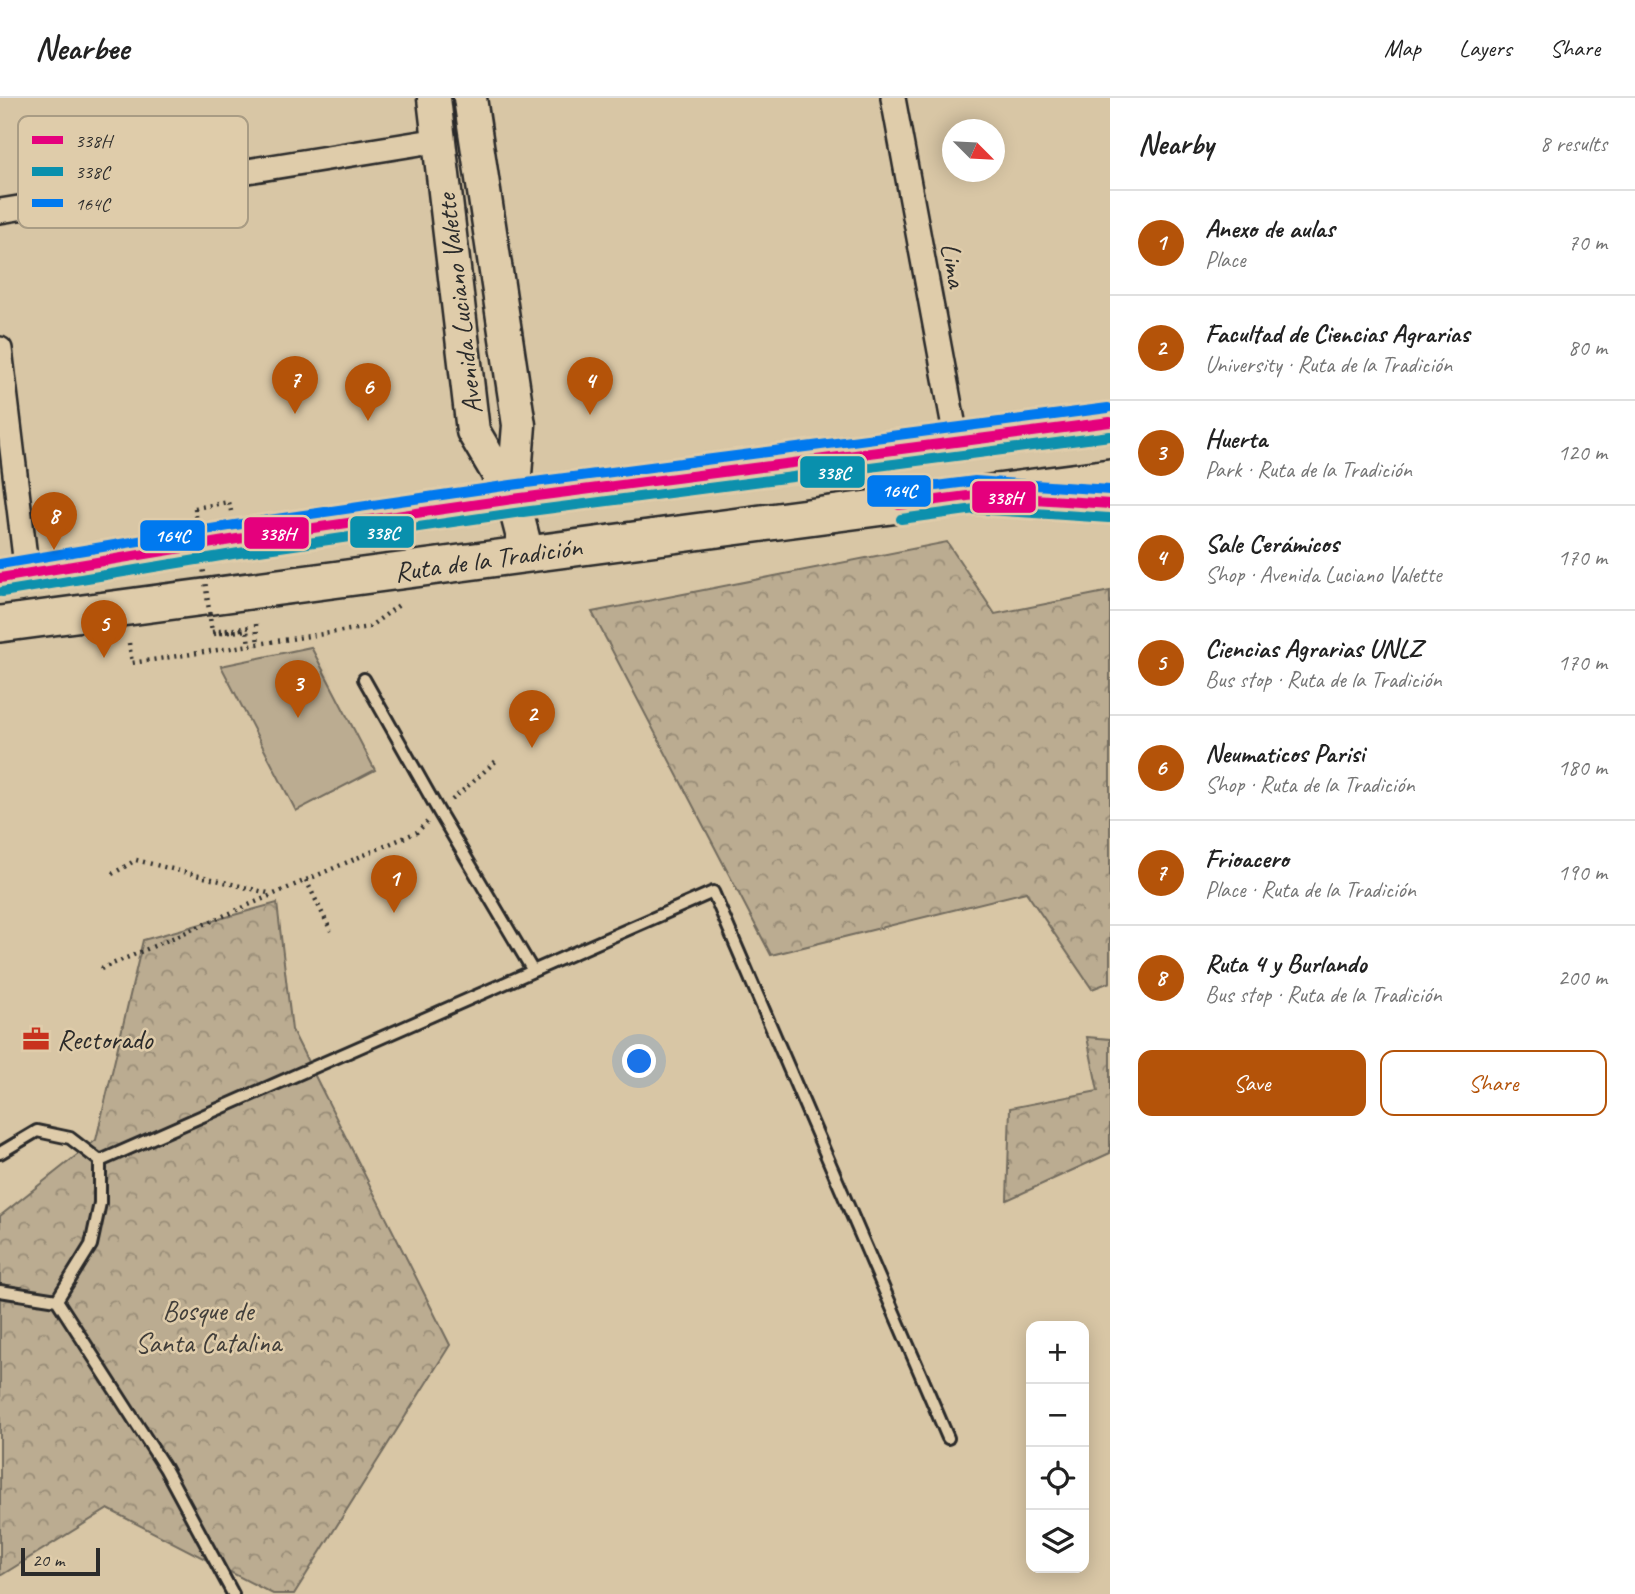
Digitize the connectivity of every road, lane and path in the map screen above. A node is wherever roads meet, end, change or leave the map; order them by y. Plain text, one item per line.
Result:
1 (434, 98) edge
2 (470, 98) edge
3 (893, 98) edge
4 (439, 140) junction
5 (248, 171) edge
6 (18, 208) edge
7 (0, 211) edge
8 (0, 349) edge
9 (1110, 422) edge
10 (957, 443) junction
11 (1110, 477) edge
12 (975, 495) junction
13 (513, 499) junction
14 (1110, 505) edge
15 (195, 508) dead end
16 (527, 553) junction
17 (13, 576) edge
18 (399, 605) dead end
19 (0, 624) edge
20 (256, 624) dead end
21 (130, 643) dead end
22 (258, 645) junction
23 (250, 646) junction
24 (364, 679) dead end
25 (496, 761) dead end
26 (439, 812) junction
27 (112, 874) dead end
28 (306, 880) junction
29 (272, 894) junction
30 (331, 932) dead end
31 (101, 969) dead end
32 (533, 971) junction
33 (0, 1153) edge
34 (100, 1161) junction
35 (0, 1291) edge
36 (57, 1300) junction
37 (948, 1438) dead end
38 (233, 1594) edge

1 - 4 main road, Avenida Luciano Valette
2 - 13 main road, Avenida Luciano Valette
3 - 10 street, Lima
4 - 5 street
4 - 13 main road, Avenida Luciano Valette
6 - 7 street
8 - 17 street
9 - 10 main road, Ruta de la Tradición
10 - 13 main road, Ruta de la Tradición
11 - 12 main road, Ruta de la Tradición
12 - 14 main road, Ruta de la Tradición
12 - 16 main road, Ruta de la Tradición
13 - 16 main road, Avenida Luciano Valette
13 - 17 main road, Ruta de la Tradición
15 - 23 path, bridge
16 - 19 main road, Ruta de la Tradición
18 - 22 path
20 - 22 path
21 - 23 path
22 - 23 path
24 - 26 lane
25 - 26 path
26 - 28 path
26 - 32 lane
27 - 29 path
28 - 29 path
28 - 30 path
29 - 31 path
32 - 34 lane
32 - 37 lane
33 - 34 lane
34 - 36 lane
35 - 36 lane
36 - 38 lane

